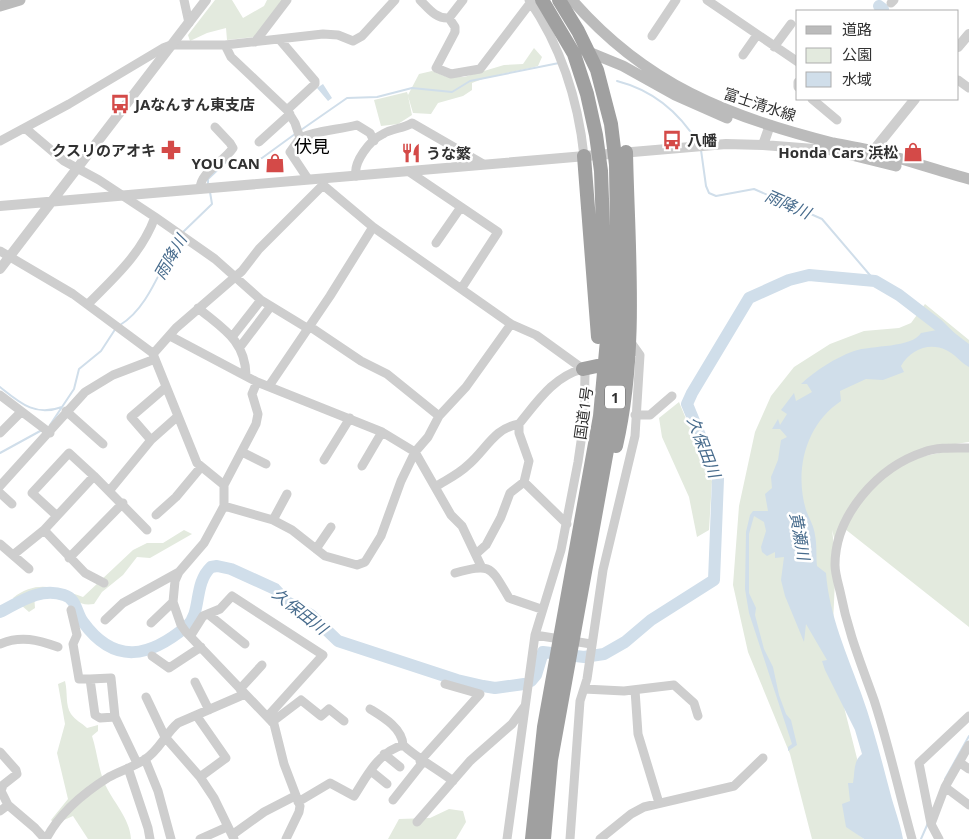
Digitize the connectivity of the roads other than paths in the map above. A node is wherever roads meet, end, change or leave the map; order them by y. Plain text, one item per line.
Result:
1 (20, 0) edge
2 (184, 0) edge
3 (206, 0) edge
4 (287, 0) edge
5 (395, 0) edge
6 (420, 0) edge
7 (463, 0) edge
8 (559, 0) edge
9 (572, 0) edge
10 (676, 0) edge
11 (707, 0) edge
12 (534, 1) edge
13 (0, 6) edge
14 (449, 18) junction
15 (189, 23) junction
16 (791, 24) dead end
17 (969, 34) edge
18 (756, 35) junction
19 (652, 36) dead end
20 (280, 40) junction
21 (254, 42) junction
22 (568, 44) junction
23 (225, 45) junction
24 (171, 46) junction
25 (774, 47) junction
26 (959, 47) edge
27 (744, 55) dead end
28 (796, 61) edge
29 (813, 100) edge
30 (914, 100) edge
31 (288, 112) junction
32 (837, 120) dead end
33 (215, 127) dead end
34 (25, 128) junction
35 (769, 129) junction
36 (300, 138) junction
37 (0, 141) edge
38 (374, 141) junction
39 (259, 142) dead end
40 (763, 145) junction
41 (838, 148) junction
42 (626, 152) junction
43 (871, 155) junction
44 (584, 156) junction
45 (483, 164) junction
46 (77, 167) junction
47 (408, 171) junction
48 (356, 176) junction
49 (308, 179) junction
50 (969, 179) edge
51 (323, 182) junction
52 (969, 186) edge
53 (200, 189) junction
54 (123, 196) junction
55 (52, 201) junction
56 (0, 206) edge
57 (461, 207) junction
58 (155, 217) junction
59 (373, 227) junction
60 (436, 243) dead end
61 (0, 251) edge
62 (9, 257) junction
63 (0, 269) edge
64 (234, 278) junction
65 (460, 289) junction
66 (261, 300) junction
67 (88, 304) junction
68 (271, 306) junction
69 (198, 308) junction
70 (511, 324) junction
71 (308, 327) junction
72 (170, 336) junction
73 (232, 337) junction
74 (630, 341) junction
75 (240, 347) junction
76 (154, 356) junction
77 (597, 366) junction
78 (583, 369) junction
79 (246, 375) junction
80 (257, 382) junction
81 (269, 386) junction
82 (166, 387) junction
83 (672, 396) dead end
84 (2, 399) edge
85 (66, 411) junction
86 (21, 412) junction
87 (635, 415) junction
88 (178, 416) junction
89 (439, 416) junction
90 (350, 418) junction
91 (519, 424) junction
92 (50, 432) junction
93 (382, 432) junction
94 (0, 433) edge
95 (151, 440) junction
96 (104, 444) dead end
97 (595, 445) junction
98 (969, 448) edge
99 (242, 452) junction
100 (415, 452) junction
101 (324, 460) dead end
102 (266, 464) dead end
103 (362, 466) dead end
104 (201, 468) junction
105 (94, 476) junction
106 (524, 482) junction
107 (224, 485) junction
108 (0, 486) edge
109 (435, 488) junction
110 (110, 490) junction
111 (0, 493) edge
112 (287, 494) dead end
113 (12, 504) dead end
114 (123, 504) junction
115 (224, 506) junction
116 (156, 515) dead end
117 (57, 516) junction
118 (594, 518) junction
119 (273, 520) junction
120 (567, 524) junction
121 (331, 527) dead end
122 (44, 530) junction
123 (147, 530) dead end
124 (0, 544) edge
125 (316, 549) junction
126 (476, 554) junction
127 (13, 555) junction
128 (69, 558) junction
129 (481, 566) junction
130 (29, 569) dead end
131 (179, 572) junction
132 (455, 573) dead end
133 (104, 583) dead end
134 (173, 602) junction
135 (541, 609) junction
136 (71, 610) dead end
137 (208, 614) junction
138 (105, 620) dead end
139 (151, 623) dead end
140 (569, 625) junction
141 (186, 631) junction
142 (535, 635) junction
143 (0, 644) edge
144 (245, 644) dead end
145 (58, 647) dead end
146 (201, 647) junction
147 (590, 653) junction
148 (152, 656) dead end
149 (262, 665) dead end
150 (90, 679) junction
151 (194, 682) dead end
152 (444, 684) dead end
153 (584, 689) junction
154 (635, 690) junction
155 (242, 692) junction
156 (146, 697) dead end
157 (525, 706) junction
158 (370, 709) dead end
159 (208, 710) junction
160 (196, 715) junction
161 (698, 716) dead end
162 (969, 716) edge
163 (115, 717) junction
164 (270, 719) junction
165 (344, 721) dead end
166 (165, 737) junction
167 (402, 745) junction
168 (969, 745) edge
169 (0, 752) edge
170 (384, 754) junction
171 (763, 758) dead end
172 (141, 761) junction
173 (422, 762) junction
174 (959, 762) junction
175 (400, 767) dead end
176 (128, 768) junction
177 (969, 769) edge
178 (370, 771) junction
179 (200, 777) junction
180 (452, 780) junction
181 (387, 784) dead end
182 (945, 787) junction
183 (296, 799) junction
184 (393, 800) dead end
185 (659, 803) junction
186 (8, 805) junction
187 (969, 805) edge
188 (0, 811) edge
189 (417, 822) dead end
190 (930, 824) junction
191 (231, 834) edge
192 (44, 839) edge
193 (150, 839) edge
194 (171, 839) edge
195 (200, 839) edge
196 (286, 839) edge
197 (507, 839) edge
198 (532, 839) edge
199 (544, 839) edge
200 (571, 839) edge
201 (600, 839) edge
202 (912, 839) edge
203 (939, 839) edge

1 - 13 main road
2 - 15 street
3 - 15 street
4 - 21 street
5 - 20 street
6 - 14 street
7 - 14 street
8 - 118 highway, 国道1号 / 1
9 - 35 main road, 富士清水線
10 - 19 street
11 - 18 street
12 - 14 street
12 - 22 highway, 国道1号 / 1
12 - 44 street
15 - 24 street
16 - 25 street
17 - 26 street
18 - 25 street
18 - 27 street
20 - 21 street
20 - 31 street
21 - 23 street
22 - 35 main road, 富士清水線
22 - 97 highway, 国道1号 / 1
23 - 24 street
23 - 31 street
24 - 34 street
24 - 46 street
25 - 28 street
29 - 32 street
30 - 43 street
31 - 36 street
31 - 39 street
33 - 53 street
34 - 37 street
34 - 46 street
35 - 40 street
35 - 41 main road, 富士清水線
36 - 38 street
36 - 49 street
38 - 45 street
38 - 48 street
40 - 41 street
40 - 42 street
41 - 43 main road, 富士清水線
42 - 44 street
42 - 74 highway
43 - 50 main road, 富士清水線
43 - 52 main road, 富士清水線
44 - 45 street
44 - 77 highway
45 - 47 street
46 - 54 street
46 - 55 street
47 - 48 street
47 - 57 street
48 - 51 street
49 - 51 street
49 - 53 street
51 - 59 street
51 - 64 street
53 - 54 street
54 - 55 street
54 - 58 street
55 - 56 street
55 - 62 street
57 - 60 street
57 - 65 street
58 - 64 street
58 - 67 street
59 - 65 street
59 - 71 street
61 - 62 street
62 - 63 street
62 - 67 street
64 - 66 street
64 - 69 street
65 - 70 street
66 - 68 street
66 - 73 street
67 - 76 street
68 - 71 street
68 - 75 street
69 - 72 street
69 - 73 street
70 - 78 street
70 - 89 street
71 - 81 street
71 - 89 street
72 - 76 street
72 - 79 street
73 - 75 street
74 - 87 street
74 - 118 highway
75 - 79 street
76 - 82 street
76 - 85 street
77 - 78 highway
77 - 97 highway
78 - 91 street
78 - 120 street
79 - 80 street
80 - 81 street
80 - 99 street
81 - 90 street
82 - 88 street
82 - 95 street
83 - 87 street
84 - 86 street
85 - 92 street
85 - 96 street
86 - 92 street
86 - 94 street
87 - 147 street
88 - 95 street
88 - 104 street
89 - 100 street
90 - 93 street
90 - 101 street
91 - 106 street
91 - 109 street
92 - 108 street
93 - 100 street
93 - 103 street
95 - 110 street
97 - 140 highway, 国道1号 / 1
98 - 202 street
99 - 102 street
99 - 107 street
100 - 109 street
100 - 125 street
104 - 107 street
104 - 116 street
105 - 110 street
105 - 117 street
105 - 117 street
106 - 120 street
106 - 126 street
107 - 115 street
109 - 126 street
110 - 114 street
111 - 113 street
112 - 119 street
114 - 123 street
114 - 128 street
115 - 119 street
115 - 131 street
117 - 122 street
118 - 140 highway, 国道1号 / 1
119 - 125 street
120 - 135 street
121 - 125 street
122 - 127 street
122 - 128 street
124 - 127 street
126 - 129 street
127 - 130 street
128 - 133 street
129 - 132 street
129 - 135 street
131 - 134 street
131 - 138 street
134 - 139 street
134 - 141 street
135 - 142 street
136 - 150 street
137 - 141 street
137 - 144 street
137 - 164 street
140 - 198 highway, 国道1号 / 1
140 - 199 highway, 国道1号 / 1
141 - 146 street
142 - 147 street
142 - 157 street
143 - 145 street
146 - 148 street
146 - 155 street
147 - 153 street
149 - 155 street
150 - 163 street
150 - 163 street
151 - 159 street
152 - 173 street
153 - 154 street
153 - 200 street
154 - 161 street
154 - 185 street
155 - 159 street
155 - 164 street
156 - 166 street
157 - 180 street
157 - 197 street
158 - 167 street
159 - 160 street
160 - 166 street
160 - 179 street
162 - 190 street
163 - 172 street
164 - 165 street
164 - 183 street
166 - 172 street
166 - 179 street
167 - 170 street
167 - 173 street
168 - 174 street
169 - 186 street
170 - 175 street
170 - 178 street
171 - 185 street
172 - 176 street
172 - 194 street
173 - 180 street
173 - 184 street
174 - 177 street
174 - 182 street
176 - 192 street
176 - 193 street
178 - 181 street
178 - 183 street
179 - 191 street
180 - 189 street
182 - 187 street
182 - 190 street
183 - 191 street
183 - 196 street
185 - 201 street
186 - 188 street
186 - 192 street
190 - 203 street
191 - 195 street

